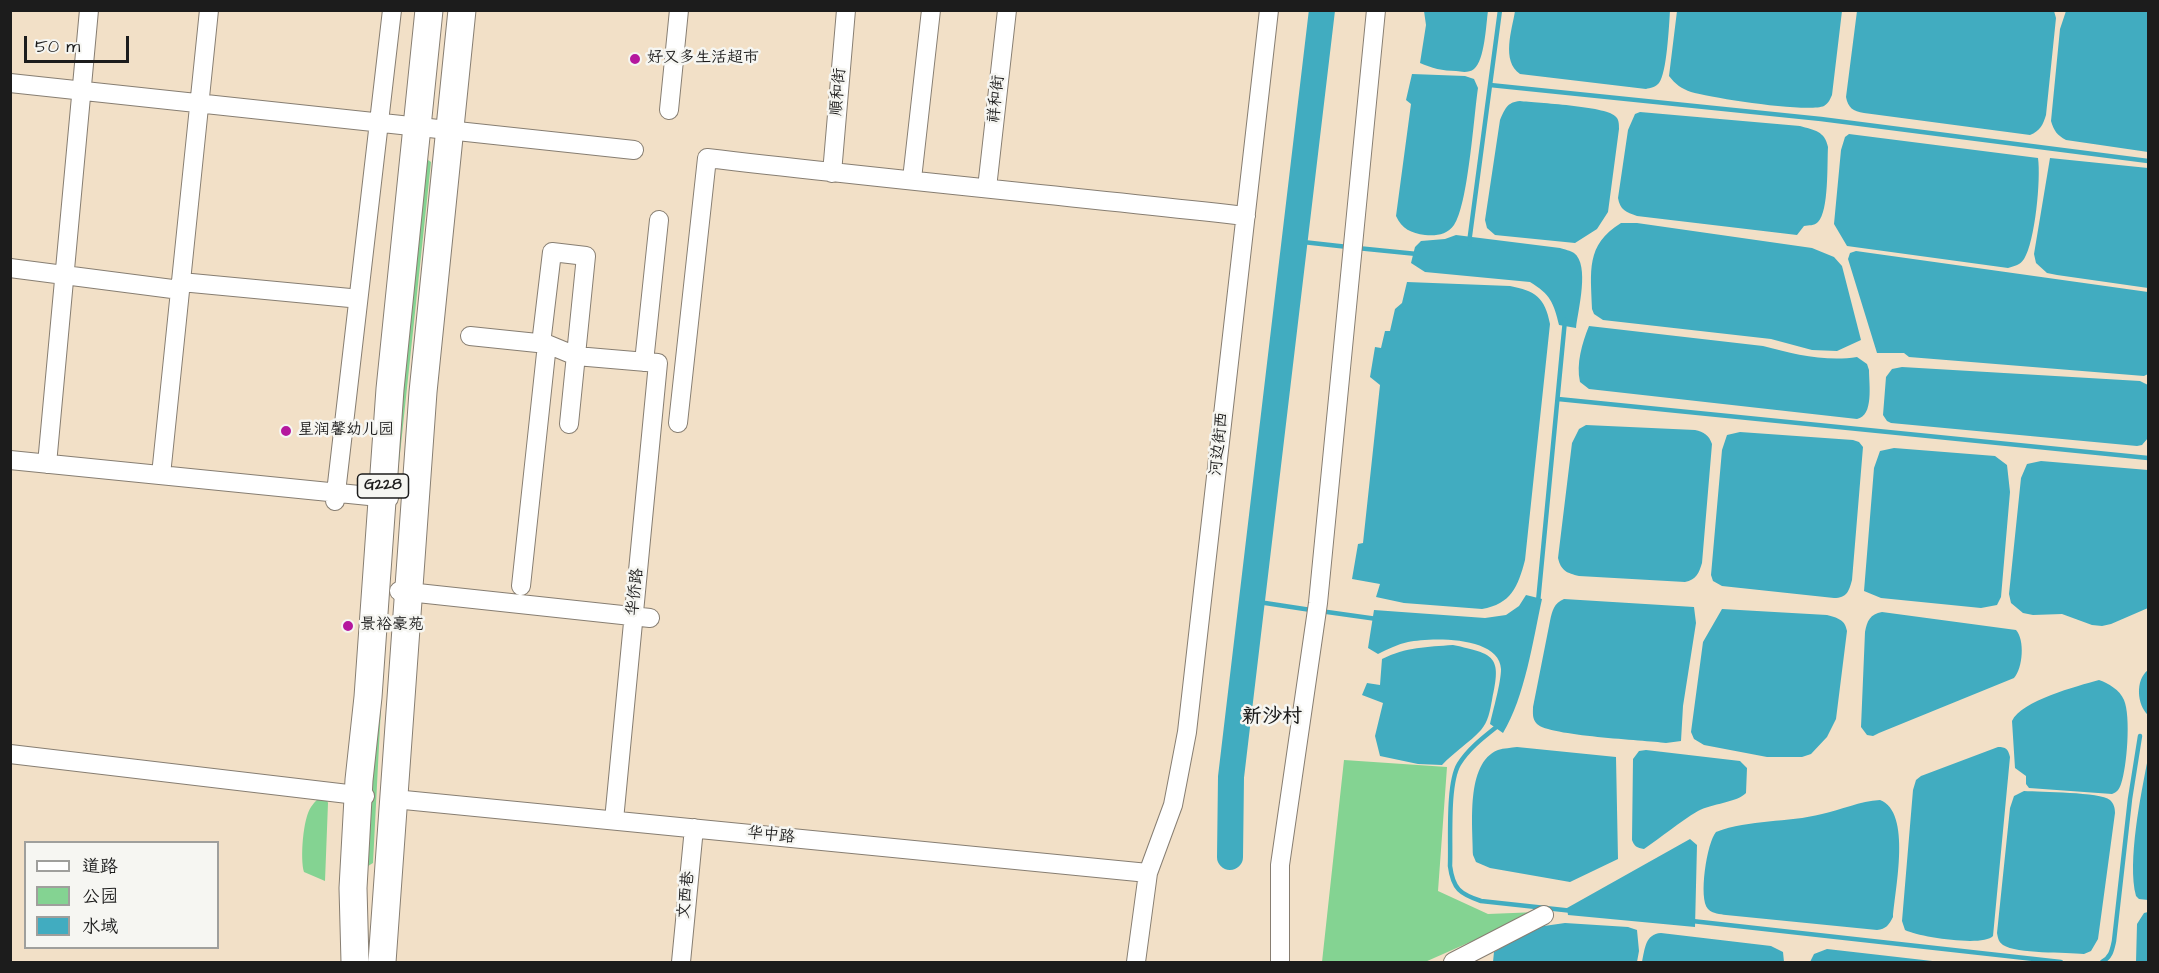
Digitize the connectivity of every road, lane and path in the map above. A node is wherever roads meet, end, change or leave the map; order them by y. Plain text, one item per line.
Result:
1 (89, 10) edge
2 (209, 10) edge
3 (392, 10) edge
4 (429, 10) edge
5 (462, 10) edge
6 (679, 10) edge
7 (846, 10) edge
8 (931, 10) edge
9 (1006, 10) edge
10 (1269, 10) edge
11 (1376, 10) edge
12 (10, 83) edge
13 (82, 91) junction
14 (200, 104) junction
15 (669, 110) dead end
16 (634, 150) dead end
17 (832, 173) junction
18 (912, 179) junction
19 (987, 188) junction
20 (1246, 216) junction
21 (659, 220) dead end
22 (10, 268) edge
23 (65, 275) junction
24 (181, 286) junction
25 (351, 298) dead end
26 (470, 336) dead end
27 (544, 344) junction
28 (576, 356) junction
29 (651, 363) junction
30 (678, 423) dead end
31 (569, 424) dead end
32 (10, 460) edge
33 (48, 464) junction
34 (161, 475) junction
35 (389, 498) dead end
36 (335, 501) dead end
37 (521, 586) dead end
38 (399, 591) dead end
39 (650, 618) dead end
40 (10, 754) edge
41 (365, 796) dead end
42 (394, 799) junction
43 (614, 820) junction
44 (694, 828) junction
45 (1148, 873) junction
46 (1544, 915) dead end
47 (355, 963) edge
48 (382, 963) edge
49 (681, 963) edge
50 (1136, 963) edge
51 (1280, 963) edge
52 (1453, 963) edge

1 - 13 street
2 - 14 street
3 - 36 street
4 - 47 highway, G228
5 - 42 highway, G228
6 - 15 street
7 - 17 street, 順和街
8 - 18 street
9 - 19 street, 祥和街
10 - 20 street, 河边街西
11 - 51 street
12 - 13 street
13 - 14 street
13 - 23 street
14 - 16 street
14 - 24 street
17 - 18 street
17 - 30 street
18 - 19 street
19 - 20 street
20 - 45 street, 河边街西
21 - 29 street, 华侨路
22 - 23 street
23 - 24 street
23 - 33 street
24 - 25 street
24 - 34 street
26 - 27 street
27 - 28 street
27 - 28 street
27 - 37 street
28 - 29 street
28 - 31 street
29 - 43 street, 华侨路
32 - 33 street
33 - 34 street
34 - 35 street
38 - 39 street
40 - 41 street
42 - 43 street, 华中路
42 - 48 highway, G228
43 - 44 street, 华中路
44 - 45 street, 华中路
44 - 49 street, 文西巷
45 - 50 street, 河边街西
46 - 52 street

